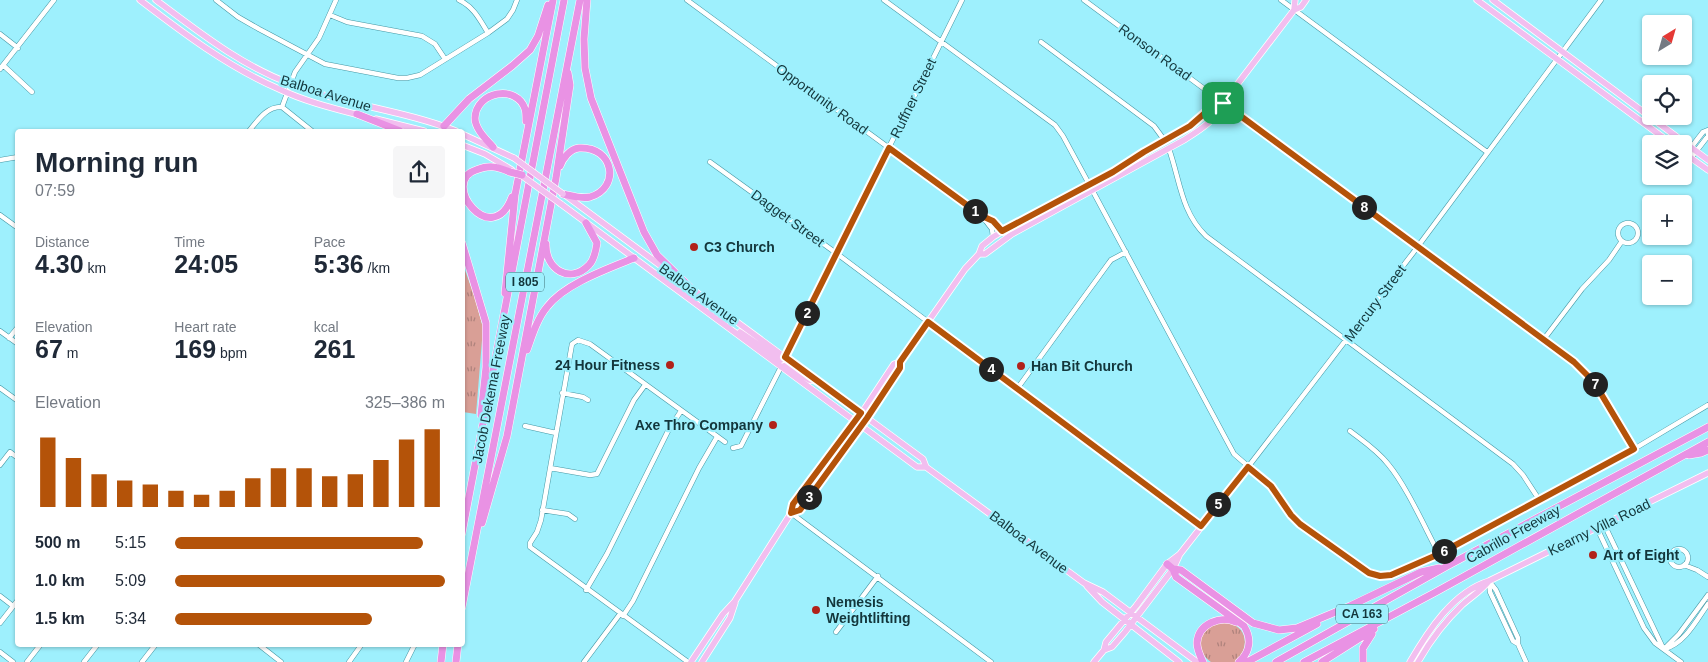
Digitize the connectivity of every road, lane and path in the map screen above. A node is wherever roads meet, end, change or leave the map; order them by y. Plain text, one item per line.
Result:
1 (140, 0) edge
2 (156, 0) edge
3 (216, 0) edge
4 (336, 0) edge
5 (459, 0) edge
6 (517, 0) edge
7 (551, 0) edge
8 (564, 0) edge
9 (580, 0) edge
10 (587, 0) edge
11 (687, 0) edge
12 (884, 0) edge
13 (962, 0) edge
14 (1084, 0) edge
15 (1280, 0) edge
16 (1296, 0) edge
17 (1306, 0) edge
18 (1477, 0) edge
19 (1493, 0) edge
20 (1600, 0) edge
21 (51, 1) edge
22 (467, 2) edge
23 (1294, 10) junction
24 (330, 15) junction
25 (488, 33) junction
26 (0, 34) edge
27 (941, 41) junction
28 (1041, 42) dead end
29 (18, 48) junction
30 (1562, 51) junction
31 (309, 54) junction
32 (445, 59) junction
33 (1556, 59) junction
34 (567, 65) junction
35 (2, 68) edge
36 (292, 85) junction
37 (32, 92) dead end
38 (288, 93) junction
39 (1223, 103) junction
40 (282, 107) junction
41 (357, 114) junction
42 (444, 126) junction
43 (1190, 126) junction
44 (251, 129) edge
45 (310, 129) edge
46 (395, 129) edge
47 (416, 129) edge
48 (451, 129) edge
49 (1708, 130) edge
50 (526, 132) junction
51 (465, 135) edge
52 (1660, 135) edge
53 (1165, 141) junction
54 (465, 146) edge
55 (493, 147) junction
56 (889, 148) junction
57 (1169, 149) junction
58 (1694, 149) junction
59 (1487, 152) junction
60 (1692, 155) edge
61 (15, 158) edge
62 (1692, 159) edge
63 (0, 160) edge
64 (1708, 160) edge
65 (710, 162) dead end
66 (1142, 163) junction
67 (1708, 170) edge
68 (511, 171) junction
69 (520, 178) junction
70 (556, 178) junction
71 (465, 180) edge
72 (1089, 184) junction
73 (1093, 190) junction
74 (563, 194) junction
75 (465, 197) edge
76 (0, 215) edge
77 (982, 216) junction
78 (547, 221) junction
79 (586, 223) junction
80 (15, 226) edge
81 (1002, 231) junction
82 (993, 237) junction
83 (1622, 241) junction
84 (1418, 246) junction
85 (1126, 252) junction
86 (465, 253) edge
87 (836, 253) junction
88 (982, 254) junction
89 (634, 258) junction
90 (691, 288) junction
91 (928, 322) junction
92 (729, 328) junction
93 (0, 331) edge
94 (15, 331) edge
95 (9, 338) junction
96 (1544, 339) junction
97 (1346, 340) junction
98 (500, 341) junction
99 (15, 342) edge
100 (785, 357) junction
101 (900, 362) junction
102 (521, 364) junction
103 (781, 366) junction
104 (818, 382) junction
105 (645, 385) junction
106 (0, 388) edge
107 (1017, 389) junction
108 (562, 393) junction
109 (15, 399) edge
110 (588, 400) dead end
111 (1708, 405) edge
112 (681, 411) junction
113 (861, 413) junction
114 (867, 418) junction
115 (854, 422) junction
116 (1708, 425) edge
117 (525, 426) dead end
118 (861, 426) junction
119 (1350, 431) dead end
120 (556, 433) junction
121 (717, 437) junction
122 (725, 442) dead end
123 (1708, 442) edge
124 (733, 448) dead end
125 (1634, 449) junction
126 (1708, 450) edge
127 (478, 453) junction
128 (15, 456) edge
129 (1684, 456) junction
130 (0, 465) edge
131 (926, 467) junction
132 (1248, 467) junction
133 (550, 468) junction
134 (1708, 473) edge
135 (1540, 500) junction
136 (542, 510) junction
137 (791, 513) junction
138 (465, 518) edge
139 (575, 519) dead end
140 (1604, 524) junction
141 (1201, 526) junction
142 (1597, 528) junction
143 (1439, 554) junction
144 (1688, 557) junction
145 (470, 565) junction
146 (1449, 565) junction
147 (1684, 565) junction
148 (1170, 567) junction
149 (1697, 570) junction
150 (878, 576) junction
151 (1708, 577) edge
152 (1489, 581) junction
153 (1084, 583) junction
154 (586, 590) junction
155 (465, 591) edge
156 (1708, 595) edge
157 (0, 596) edge
158 (735, 601) junction
159 (15, 604) edge
160 (1708, 604) edge
161 (13, 606) junction
162 (1350, 606) junction
163 (1446, 611) junction
164 (1131, 612) junction
165 (622, 615) junction
166 (1390, 616) junction
167 (1137, 617) junction
168 (1125, 620) junction
169 (1437, 622) junction
170 (0, 623) edge
171 (1131, 624) junction
172 (1444, 624) junction
173 (1244, 626) junction
174 (1380, 626) junction
175 (836, 632) dead end
176 (1431, 641) junction
177 (1518, 644) junction
178 (39, 647) edge
179 (96, 647) edge
180 (154, 647) edge
181 (262, 647) edge
182 (360, 647) edge
183 (414, 647) edge
184 (443, 647) edge
185 (458, 647) edge
186 (265, 649) joint
187 (1664, 649) junction
188 (1104, 650) junction
189 (0, 652) edge
190 (13, 662) edge
191 (27, 662) edge
192 (84, 662) edge
193 (142, 662) edge
194 (282, 662) edge
195 (349, 662) edge
196 (406, 662) edge
197 (441, 662) edge
198 (456, 662) edge
199 (584, 662) edge
200 (690, 662) edge
201 (702, 662) edge
202 (991, 662) edge
203 (1094, 662) edge
204 (1179, 662) edge
205 (1197, 662) edge
206 (1203, 662) edge
207 (1239, 662) edge
208 (1247, 662) edge
209 (1276, 662) edge
210 (1304, 662) edge
211 (1322, 662) edge
212 (1363, 662) edge
213 (1410, 662) edge
214 (1418, 662) edge
215 (1526, 662) edge
216 (1680, 662) edge

1 - 38 main road, Balboa Avenue
2 - 36 main road, Balboa Avenue
3 - 31 street
4 - 24 street
5 - 22 street
6 - 25 street
7 - 42 highway
7 - 50 highway
8 - 98 highway, Jacob Dekema Freeway / I 805
9 - 34 highway, Jacob Dekema Freeway / I 805
10 - 90 highway
11 - 56 street, Opportunity Road
12 - 27 street
13 - 27 street, Ruffner Street
14 - 39 street, Ronson Road
15 - 23 street
16 - 23 main road
17 - 23 main road
18 - 33 main road
19 - 30 main road
20 - 30 street, Mercury Street
21 - 29 street
22 - 25 street
23 - 39 main road
23 - 59 street
24 - 31 street
24 - 32 street
25 - 32 street
26 - 29 street
27 - 56 street, Ruffner Street
27 - 72 street
28 - 53 street
29 - 35 street
30 - 33 street, Mercury Street
30 - 58 main road
31 - 32 street
31 - 36 street
33 - 52 main road
33 - 59 street, Mercury Street
34 - 70 highway
34 - 145 highway, Jacob Dekema Freeway / I 805
35 - 37 street
36 - 38 street
36 - 42 main road, Balboa Avenue
38 - 40 street
38 - 41 main road, Balboa Avenue
39 - 43 main road
39 - 57 main road
39 - 84 street, Ronson Road
40 - 44 street
40 - 45 street
41 - 46 highway
41 - 47 main road, Balboa Avenue
42 - 48 main road, Balboa Avenue
43 - 53 main road
43 - 57 main road
49 - 58 street
50 - 55 highway
50 - 69 highway
51 - 55 main road, Balboa Avenue
53 - 66 main road
53 - 72 main road
54 - 68 main road
55 - 74 main road, Balboa Avenue, bridge
56 - 77 street, Opportunity Road
56 - 87 street, Ruffner Street
57 - 66 main road
57 - 97 street
58 - 60 street
58 - 64 main road
59 - 84 street, Mercury Street
61 - 63 street
62 - 67 main road
65 - 87 street, Dagget Street
66 - 73 main road
68 - 69 highway, bridge
68 - 71 highway
69 - 75 highway
69 - 79 main road, Balboa Avenue, bridge
69 - 98 highway
70 - 74 highway
70 - 78 highway
72 - 73 street
72 - 81 main road
73 - 85 street
73 - 88 main road
74 - 90 main road, Balboa Avenue
76 - 80 street
77 - 81 street, Opportunity Road
77 - 82 street
78 - 79 highway
78 - 102 highway
79 - 89 main road, Balboa Avenue
81 - 82 main road
81 - 88 main road
82 - 88 main road
83 - 83 street
83 - 96 street
84 - 96 street, Ronson Road
84 - 97 street, Mercury Street
85 - 107 street
85 - 132 street
86 - 127 highway
87 - 91 street, Dagget Street
87 - 100 street, Ruffner Street
88 - 91 main road
89 - 92 main road, Balboa Avenue
89 - 102 highway
90 - 100 main road, Balboa Avenue
91 - 101 main road
91 - 107 street, Dagget Street
92 - 100 main road
92 - 103 main road, Balboa Avenue
93 - 95 street
94 - 95 street
95 - 99 street
96 - 125 street, Ronson Road
97 - 132 street, Mercury Street
97 - 135 street
98 - 127 highway, Jacob Dekema Freeway / I 805
100 - 104 main road, Balboa Avenue
101 - 113 main road
101 - 114 main road
102 - 145 highway
103 - 104 main road
103 - 115 main road, Balboa Avenue
103 - 124 street
104 - 113 main road, Balboa Avenue
105 - 108 street
105 - 112 street
105 - 133 street
106 - 109 street
107 - 141 street, Dagget Street
108 - 110 street
108 - 120 street
111 - 125 street
112 - 121 street
112 - 154 street
113 - 114 main road, Balboa Avenue
113 - 115 main road
114 - 118 main road
114 - 131 main road, Balboa Avenue
115 - 118 main road, Balboa Avenue
115 - 137 main road
116 - 146 highway, Cabrillo Freeway / CA 163
117 - 120 street
118 - 131 main road, Balboa Avenue
118 - 137 main road
119 - 143 street
120 - 133 street
121 - 122 street
121 - 165 street
123 - 129 highway, Cabrillo Freeway / CA 163
125 - 135 street
126 - 129 highway
127 - 138 highway, Jacob Dekema Freeway / I 805
128 - 130 street
129 - 166 highway, Cabrillo Freeway / CA 163
131 - 153 main road, Balboa Avenue
132 - 141 main road, Mercury Street
132 - 143 street
133 - 136 street
134 - 140 main road, Kearny Villa Road
135 - 143 street
136 - 139 street
136 - 154 street
137 - 150 street
137 - 158 main road
140 - 142 main road, Kearny Villa Road
140 - 187 street
141 - 148 main road, Mercury Street
142 - 152 main road, Kearny Villa Road
142 - 187 street
144 - 147 street
144 - 147 street
144 - 149 street
145 - 155 highway, Jacob Dekema Freeway / I 805
146 - 162 highway
146 - 209 highway, Cabrillo Freeway / CA 163
147 - 149 street
148 - 162 highway
148 - 164 main road, Mercury Street
148 - 167 main road, Mercury Street
148 - 173 highway
149 - 151 street
150 - 175 street
150 - 202 street
152 - 163 main road, Kearny Villa Road
152 - 172 main road, Kearny Villa Road
152 - 177 street
152 - 177 street
153 - 164 main road, Balboa Avenue
153 - 168 main road, Balboa Avenue
154 - 165 street
156 - 187 street
157 - 161 street
158 - 200 main road
158 - 201 main road
159 - 161 street
160 - 187 street
161 - 170 street
162 - 208 highway
163 - 169 main road, Kearny Villa Road
163 - 172 main road
164 - 167 main road, Balboa Avenue
164 - 168 main road, Mercury Street
165 - 199 street
165 - 200 street
166 - 174 highway
166 - 210 highway, Cabrillo Freeway / CA 163
167 - 171 main road, Mercury Street
167 - 205 main road, Balboa Avenue
168 - 171 main road, Balboa Avenue
168 - 188 main road, Mercury Street
169 - 176 main road, Kearny Villa Road
169 - 213 main road, Kearny Villa Road
171 - 188 main road, Mercury Street
171 - 204 main road, Balboa Avenue
172 - 176 main road, Kearny Villa Road
173 - 206 highway
173 - 207 highway
174 - 211 highway
174 - 212 highway
176 - 214 main road, Kearny Villa Road
177 - 215 street
178 - 191 street
179 - 192 street
180 - 193 street
181 - 186 street
182 - 195 street
183 - 196 street
184 - 197 highway
185 - 198 highway
186 - 194 street
187 - 216 street
188 - 203 main road, Mercury Street
189 - 190 street

